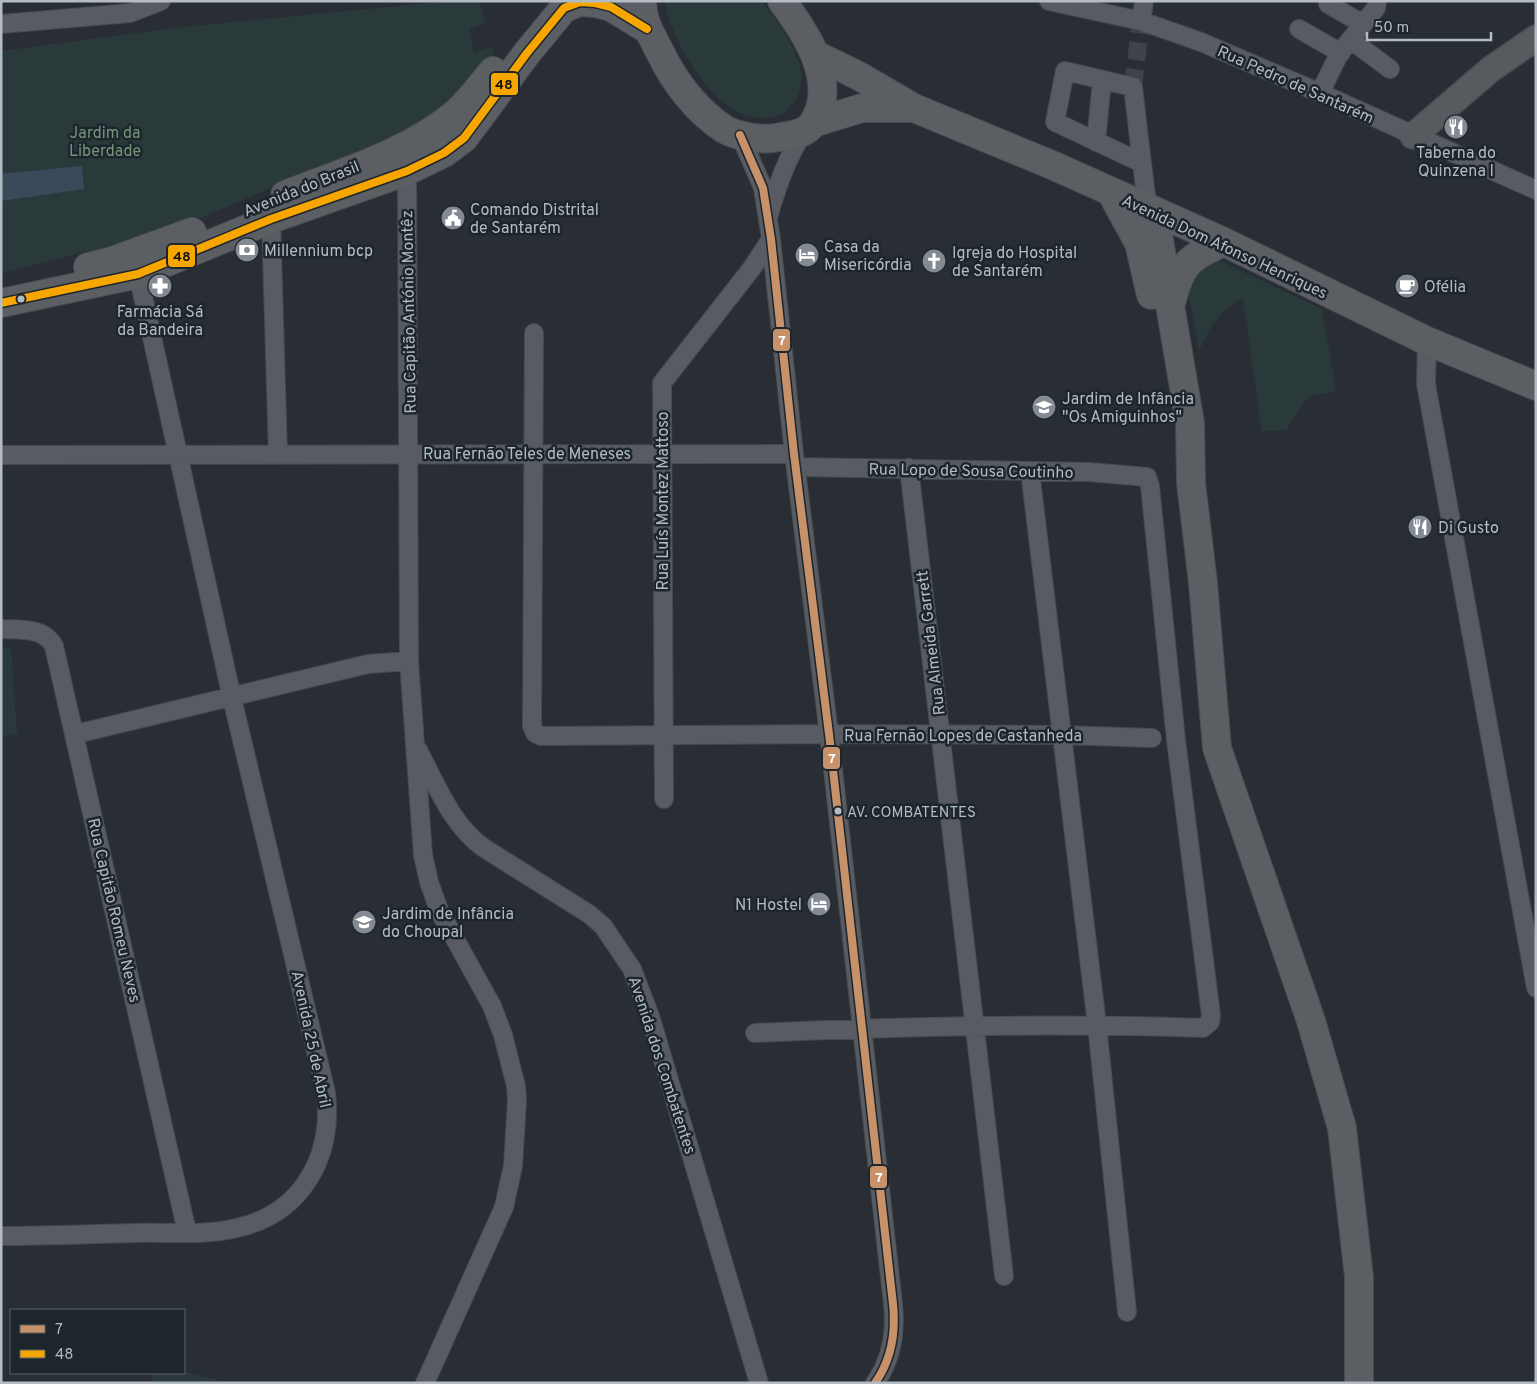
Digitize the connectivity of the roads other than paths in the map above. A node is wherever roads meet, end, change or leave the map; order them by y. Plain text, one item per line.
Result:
1 (161, 1) edge
2 (544, 1) edge
3 (642, 1) edge
4 (782, 1) edge
5 (1049, 1) edge
6 (1144, 1) edge
7 (1328, 4) dead end
8 (1380, 4) edge
9 (796, 13) edge
10 (1141, 21) junction
11 (1, 24) edge
12 (1363, 24) junction
13 (647, 29) junction
14 (1300, 29) dead end
15 (1536, 38) edge
16 (1346, 46) junction
17 (816, 55) junction
18 (1390, 70) dead end
19 (1102, 80) junction
20 (1320, 93) junction
21 (914, 108) junction
22 (808, 128) junction
23 (740, 135) junction
24 (1413, 136) junction
25 (1096, 142) junction
26 (1142, 163) junction
27 (406, 170) junction
28 (1536, 190) edge
29 (1111, 192) junction
30 (1151, 210) junction
31 (271, 219) junction
32 (768, 219) junction
33 (771, 239) junction
34 (1224, 242) junction
35 (138, 274) junction
36 (1, 285) edge
37 (1, 303) edge
38 (1171, 305) junction
39 (534, 333) dead end
40 (1427, 341) junction
41 (1536, 386) edge
42 (532, 452) junction
43 (662, 452) junction
44 (409, 453) junction
45 (278, 454) junction
46 (1, 455) edge
47 (178, 456) junction
48 (795, 460) junction
49 (909, 468) junction
50 (1030, 471) junction
51 (1191, 483) junction
52 (1, 629) edge
53 (410, 661) junction
54 (232, 698) junction
55 (76, 734) junction
56 (829, 734) junction
57 (663, 735) junction
58 (941, 735) junction
59 (1062, 735) junction
60 (1152, 738) dead end
61 (414, 743) junction
62 (664, 799) dead end
63 (1532, 952) edge
64 (1536, 988) edge
65 (1097, 1025) junction
66 (974, 1026) junction
67 (861, 1028) junction
68 (755, 1032) dead end
69 (187, 1232) junction
70 (1, 1236) edge
71 (1004, 1276) dead end
72 (1127, 1312) dead end
73 (425, 1383) edge
74 (759, 1383) edge
75 (875, 1383) edge
76 (1359, 1383) edge

1 - 11 street
2 - 36 main road, Avenida do Brasil
3 - 13 main road
4 - 9 main road
5 - 10 street, Rua Pedro de Santarém
6 - 10 street
7 - 12 street
8 - 12 street
9 - 17 main road
10 - 20 street, Rua Pedro de Santarém
12 - 16 street
13 - 23 main road
13 - 27 main road, Avenida do Brasil
14 - 16 street
15 - 24 street
16 - 18 street
16 - 20 street
17 - 21 main road, Avenida Dom Afonso Henriques
17 - 22 main road
19 - 25 street
19 - 25 street
19 - 26 street
20 - 24 street, Rua Pedro de Santarém
21 - 22 main road, Avenida Dom Afonso Henriques
21 - 29 main road, Avenida Dom Afonso Henriques
22 - 23 main road, Avenida Dom Afonso Henriques
22 - 32 street
23 - 32 street
24 - 28 street, Rua Pedro de Santarém
25 - 26 street
26 - 30 street
27 - 31 main road, Avenida do Brasil
27 - 44 street, Rua Capitão António Montêz
29 - 30 main road, Avenida Dom Afonso Henriques
29 - 51 main road
30 - 34 main road, Avenida Dom Afonso Henriques
30 - 38 main road
31 - 35 main road, Avenida do Brasil
31 - 45 street
32 - 33 street
33 - 43 street, Rua Luís Montez Mattoso
33 - 48 street
34 - 38 main road
34 - 40 main road, Avenida Dom Afonso Henriques
35 - 37 main road, Avenida do Brasil
35 - 47 street, Avenida 25 de Abril
38 - 51 main road
39 - 42 street
40 - 41 main road, Avenida Dom Afonso Henriques
40 - 63 street
42 - 43 street, Rua Fernão Teles de Meneses
42 - 44 street, Rua Fernão Teles de Meneses
42 - 57 street, Rua Fernão Lopes de Castanheda
43 - 48 street, Rua Fernão Teles de Meneses
43 - 57 street, Rua Luís Montez Mattoso
44 - 45 street, Rua Fernão Teles de Meneses
44 - 53 street, Rua Capitão António Montêz
45 - 47 street, Rua Fernão Teles de Meneses
46 - 47 street, Rua Fernão Teles de Meneses
47 - 54 street, Avenida 25 de Abril
48 - 49 street, Rua Lopo de Sousa Coutinho
48 - 56 street
49 - 50 street, Rua Lopo de Sousa Coutinho
49 - 58 street, Rua Almeida Garrett
50 - 59 street
50 - 65 street, Rua Lopo de Sousa Coutinho
51 - 76 main road
52 - 55 street, Rua Capitão Romeu Neves
53 - 54 street
53 - 61 street, Rua Capitão António Montêz
54 - 55 street
54 - 69 street, Avenida 25 de Abril
55 - 69 street, Rua Capitão Romeu Neves
56 - 57 street, Rua Fernão Lopes de Castanheda
56 - 58 street, Rua Fernão Lopes de Castanheda
56 - 67 street
57 - 62 street, Rua Luís Montez Mattoso
58 - 59 street, Rua Fernão Lopes de Castanheda
58 - 66 street, Rua Almeida Garrett
59 - 60 street, Rua Fernão Lopes de Castanheda
59 - 65 street
61 - 73 street, Rua Capitão António Montêz
61 - 74 street, Avenida dos Combatentes
63 - 64 street
65 - 66 street
65 - 72 street
66 - 67 street
66 - 71 street, Rua Almeida Garrett
67 - 68 street
67 - 75 street
69 - 70 street, Avenida 25 de Abril

